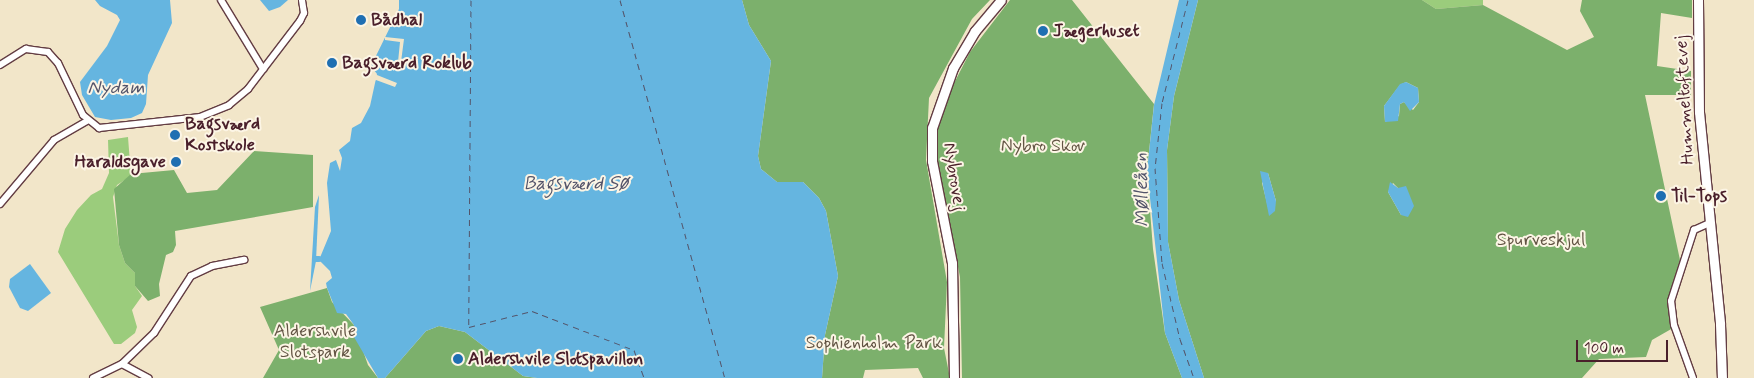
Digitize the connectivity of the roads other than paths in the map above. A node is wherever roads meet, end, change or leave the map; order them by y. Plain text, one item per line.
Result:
1 (221, 0) edge
2 (302, 0) edge
3 (1001, 0) edge
4 (1698, 0) edge
5 (0, 65) edge
6 (263, 69) junction
7 (87, 120) junction
8 (0, 204) edge
9 (1710, 223) junction
10 (244, 260) dead end
11 (122, 364) junction
12 (93, 378) edge
13 (148, 378) edge
14 (954, 378) edge
15 (1693, 378) edge
16 (1722, 378) edge

1 - 6 street
2 - 6 street
3 - 14 street, Nybrovej
4 - 9 street, Hummeltoftevej
5 - 7 street
6 - 7 street
7 - 8 street
9 - 15 street
9 - 16 street, Hummeltoftevej
10 - 11 street
11 - 12 street
11 - 13 street

